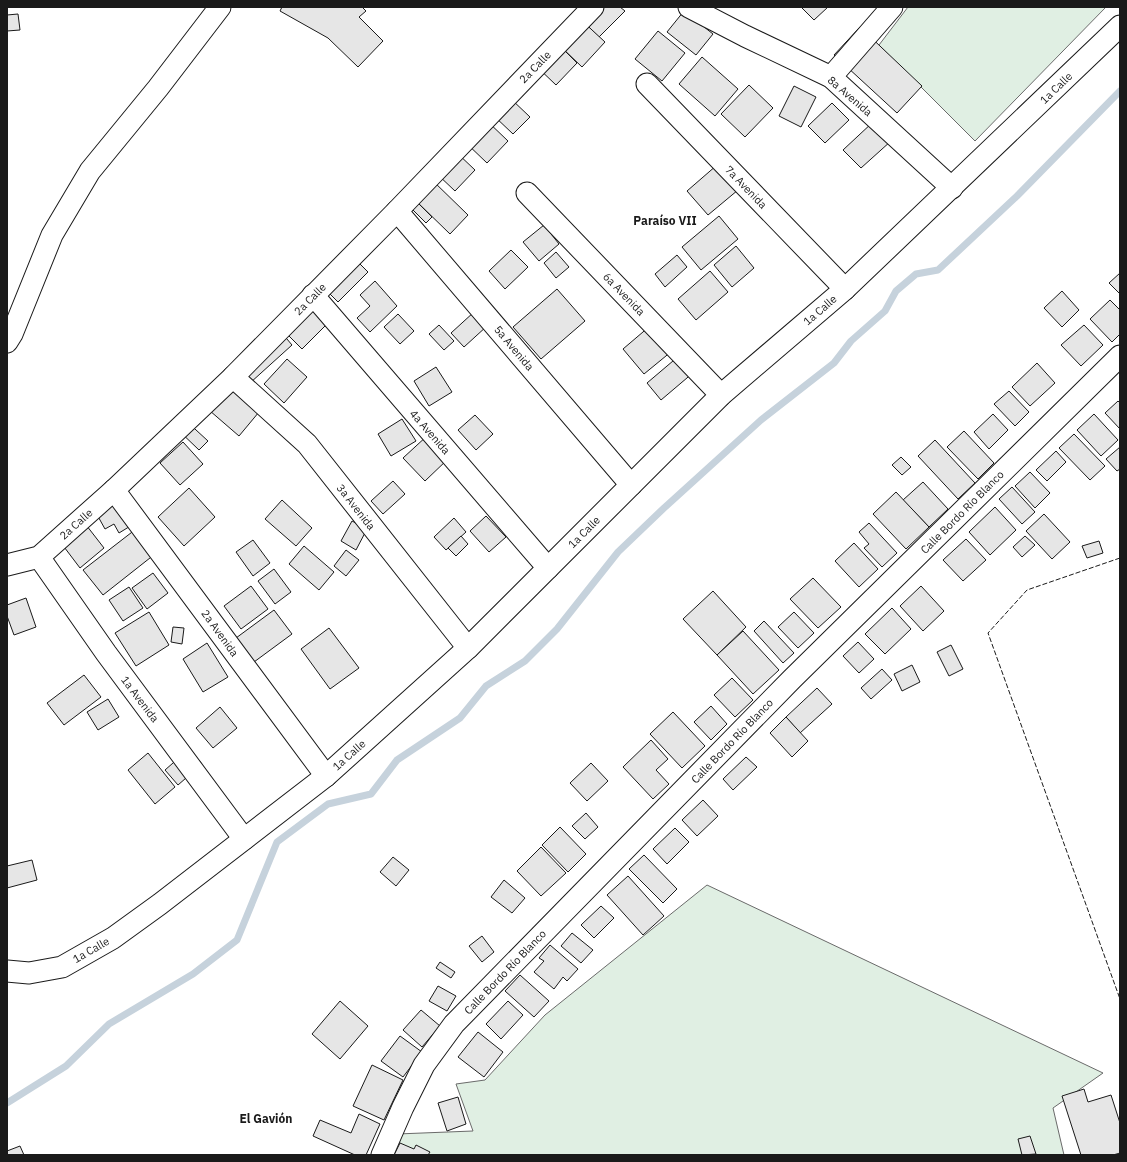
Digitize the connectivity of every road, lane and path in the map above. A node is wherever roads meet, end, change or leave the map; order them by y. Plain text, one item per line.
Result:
1 (220, 7) edge
2 (593, 7) edge
3 (689, 7) edge
4 (892, 7) edge
5 (1120, 26) edge
6 (832, 78) junction
7 (647, 84) dead end
8 (952, 188) junction
9 (527, 193) dead end
10 (397, 211) junction
11 (845, 289) junction
12 (313, 295) junction
13 (7, 342) edge
14 (1120, 356) edge
15 (233, 377) junction
16 (721, 395) junction
17 (631, 485) junction
18 (114, 490) junction
19 (39, 557) junction
20 (7, 565) edge
21 (548, 568) junction
22 (468, 648) junction
23 (326, 776) junction
24 (244, 839) junction
25 (7, 971) edge
26 (382, 1155) edge

1 - 13 street
2 - 10 street, 2a Calle
3 - 6 street, 8a Avenida
4 - 6 street
5 - 8 street, 1a Calle
6 - 8 street, 8a Avenida
7 - 11 street, 7a Avenida
8 - 11 street, 1a Calle
9 - 16 street, 6a Avenida
10 - 12 street, 2a Calle
10 - 17 street, 5a Avenida
11 - 16 street, 1a Calle
12 - 15 street, 2a Calle
12 - 21 street, 4a Avenida
14 - 26 street, Calle Bordo Río Blanco
15 - 18 street, 2a Calle
15 - 22 street, 3a Avenida
16 - 17 street, 1a Calle
17 - 21 street, 1a Calle
18 - 19 street, 2a Calle
18 - 23 street, 2a Avenida
19 - 20 street, 2a Calle
19 - 24 street, 1a Avenida
21 - 22 street, 1a Calle
22 - 23 street, 1a Calle
23 - 24 street, 1a Calle
24 - 25 street, 1a Calle

